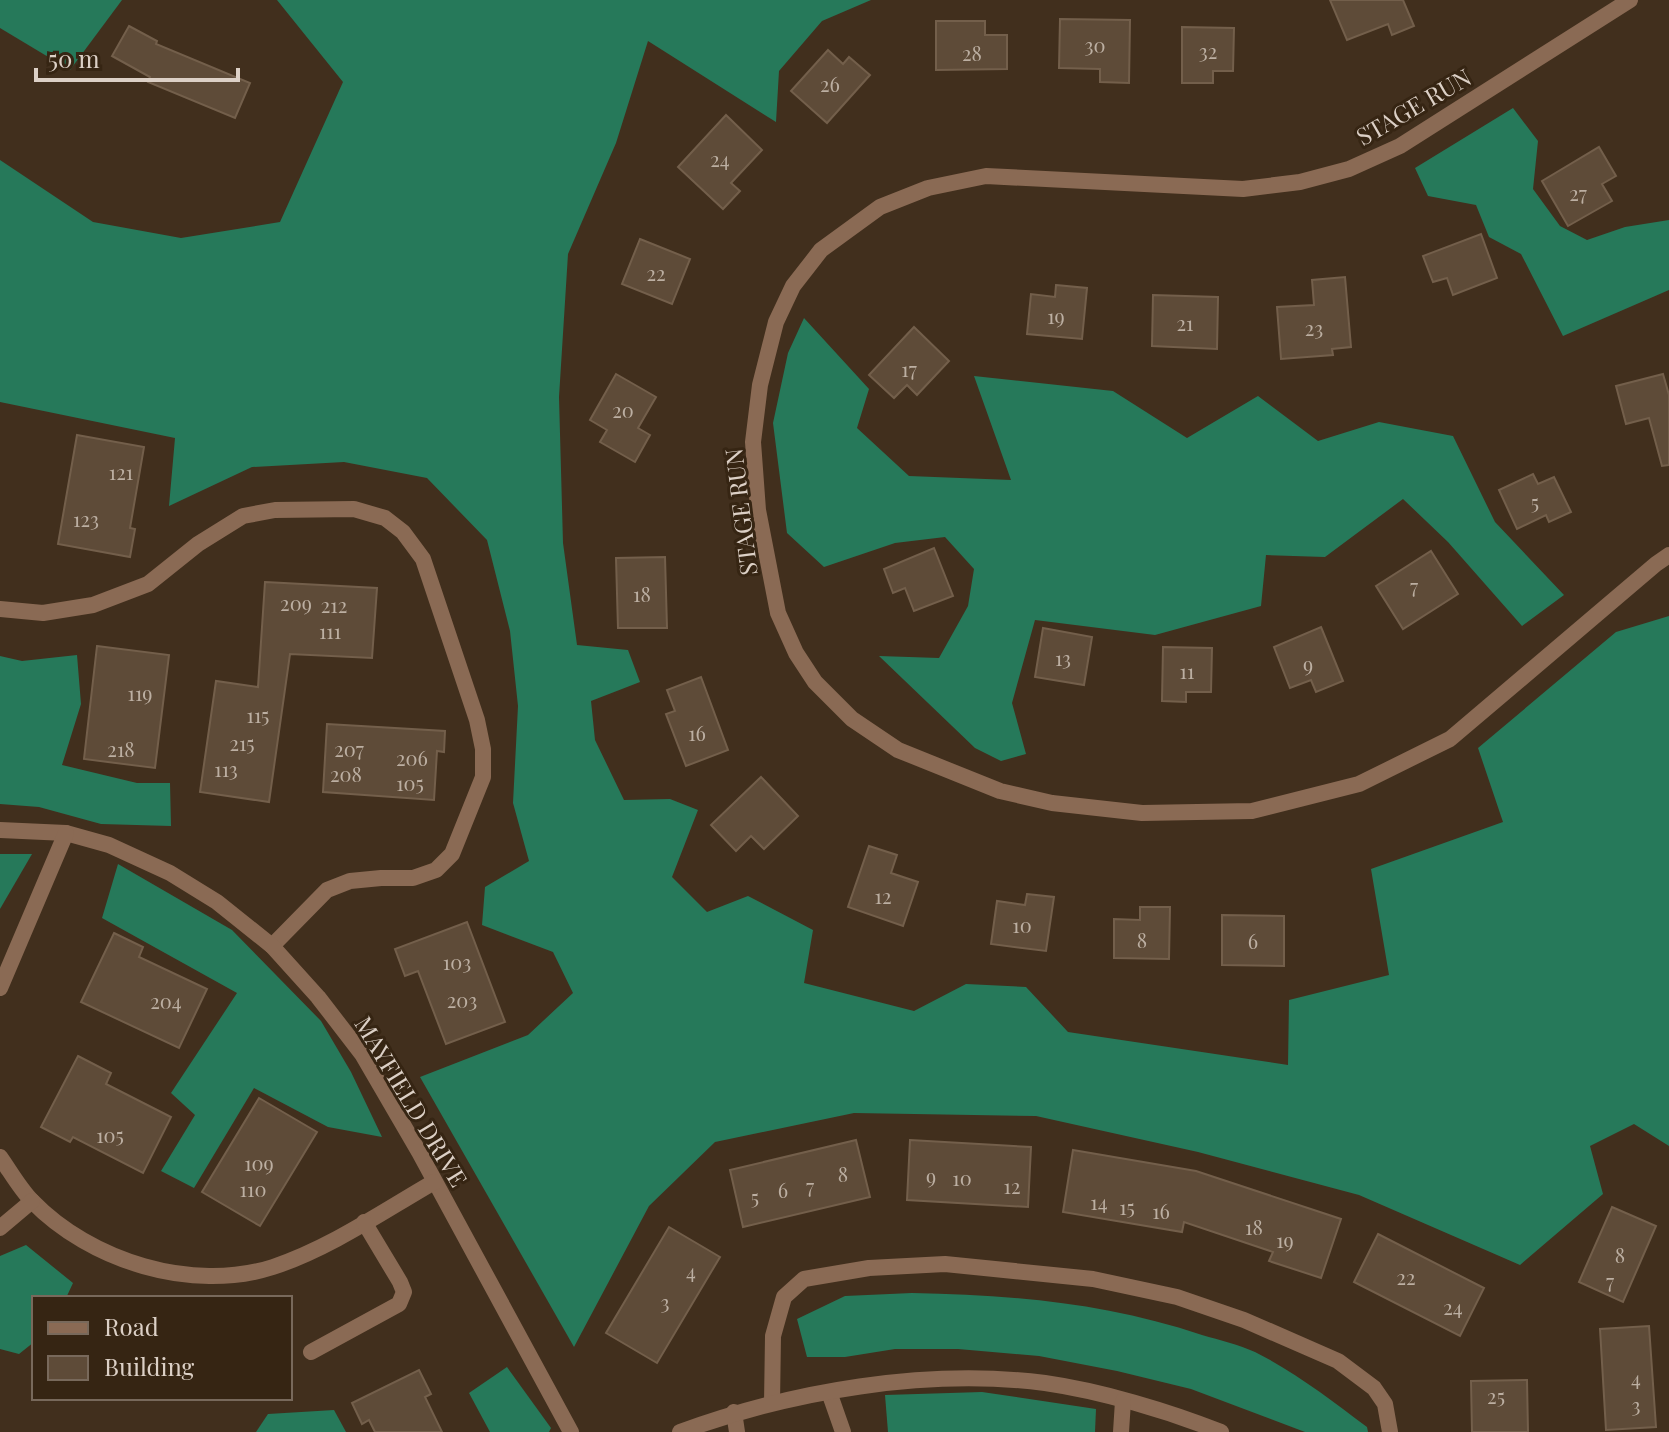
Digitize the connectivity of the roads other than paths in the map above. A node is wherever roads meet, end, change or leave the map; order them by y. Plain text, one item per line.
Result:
1 (1630, 0) edge
2 (1669, 555) edge
3 (0, 609) edge
4 (0, 830) edge
5 (66, 833) junction
6 (272, 946) junction
7 (0, 988) edge
8 (0, 1157) edge
9 (434, 1182) junction
10 (32, 1201) junction
11 (364, 1222) junction
12 (0, 1228) edge
13 (311, 1352) dead end
14 (829, 1392) junction
15 (1123, 1401) junction
16 (772, 1403) junction
17 (734, 1412) junction
18 (571, 1432) edge
19 (680, 1432) edge
20 (737, 1432) edge
21 (843, 1432) edge
22 (1121, 1432) edge
23 (1221, 1432) edge
24 (1390, 1432) edge

1 - 2 street, STAGE RUN
3 - 6 street
4 - 5 street, MAYFIELD DRIVE
5 - 6 street, MAYFIELD DRIVE
5 - 7 street
6 - 9 street, MAYFIELD DRIVE
8 - 10 street
9 - 11 street
9 - 18 street, MAYFIELD DRIVE
10 - 11 street
10 - 12 street
11 - 13 street
14 - 15 street
14 - 16 street
14 - 21 street
15 - 22 street
15 - 23 street
16 - 17 street
16 - 24 street
17 - 19 street
17 - 20 street

